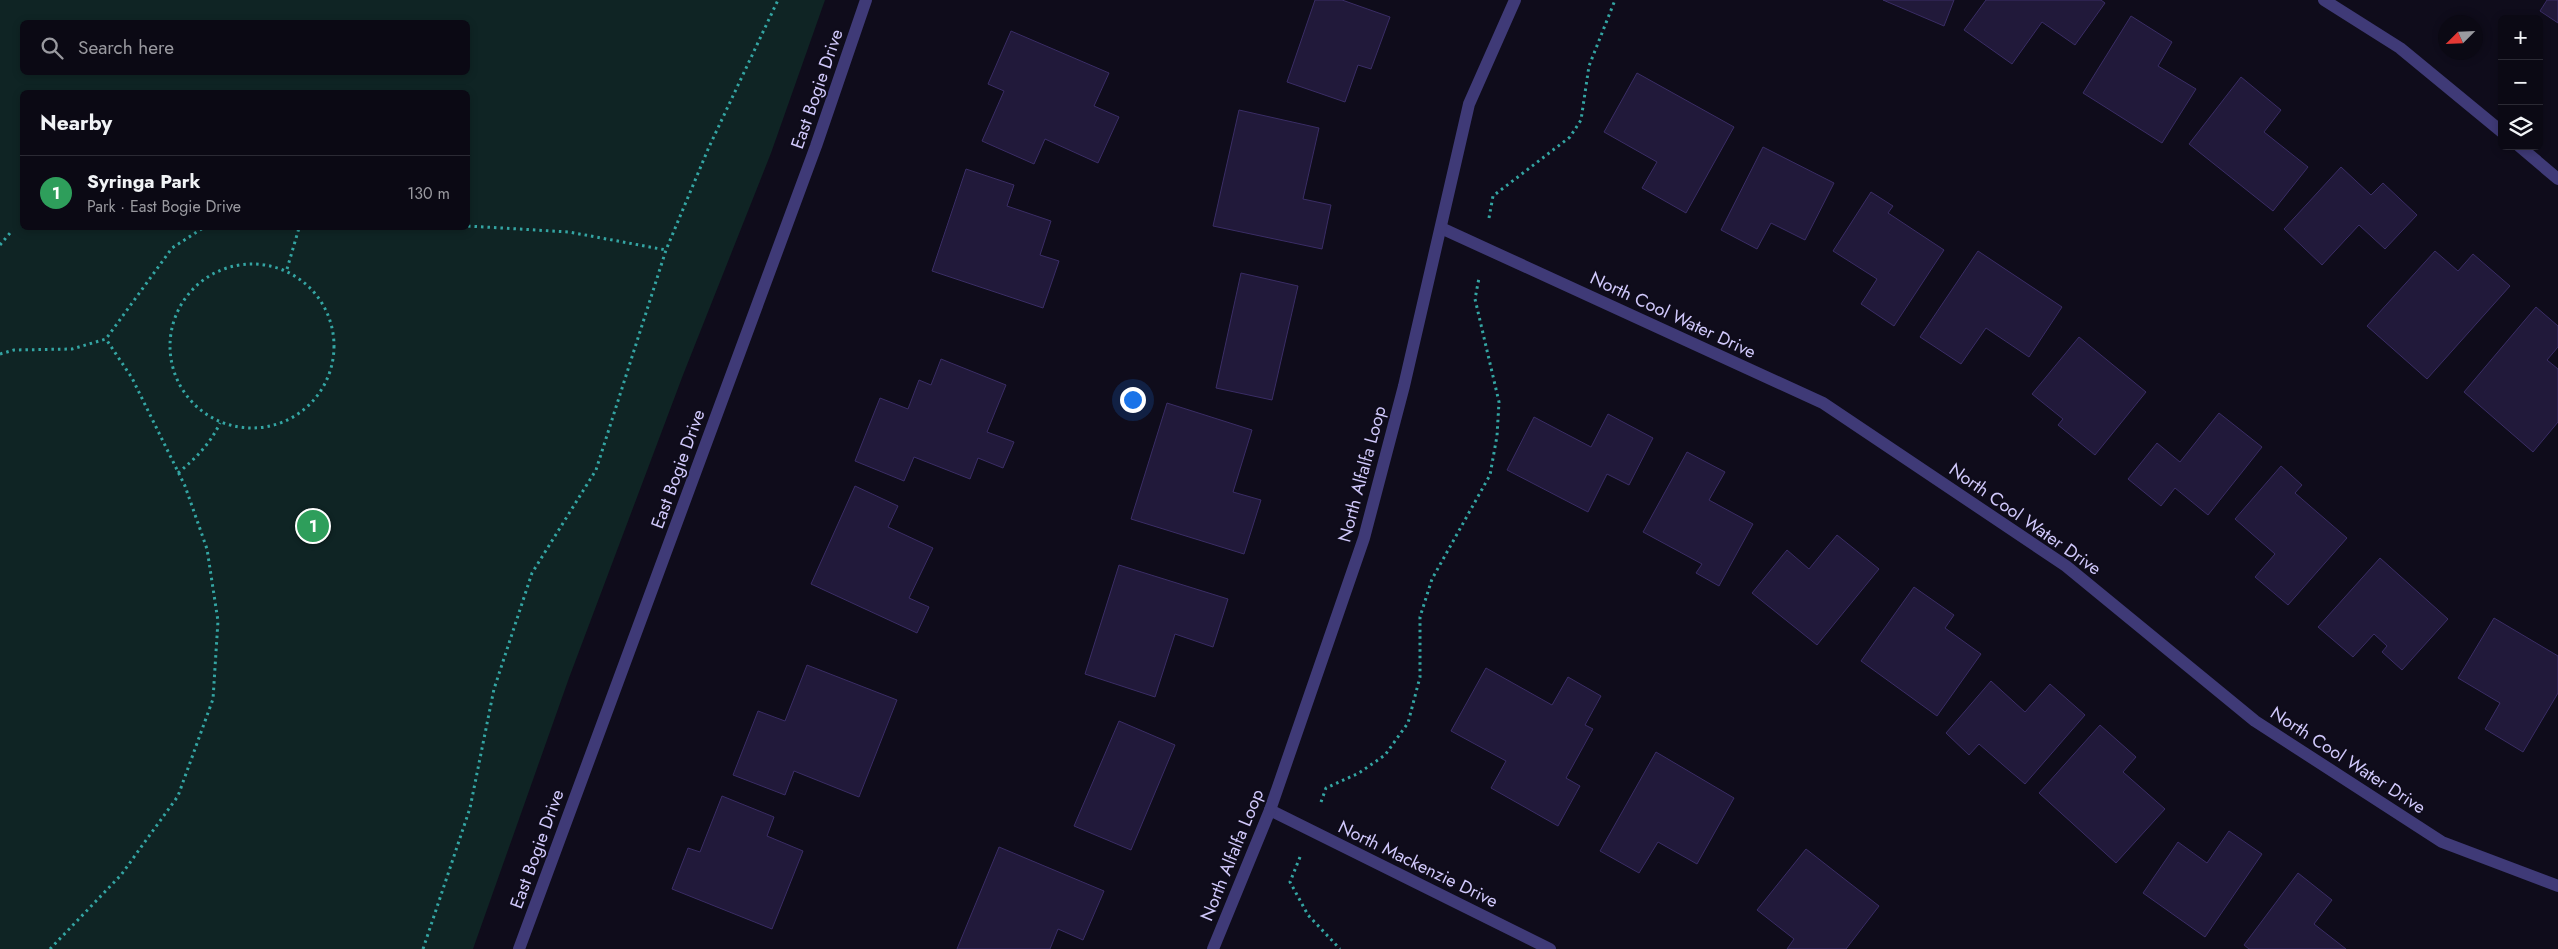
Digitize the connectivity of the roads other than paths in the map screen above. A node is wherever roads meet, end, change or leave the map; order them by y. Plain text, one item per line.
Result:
1 (866, 0) edge
2 (1515, 0) edge
3 (2324, 0) edge
4 (2498, 129) edge
5 (2524, 150) edge
6 (2558, 179) edge
7 (1441, 228) junction
8 (1270, 810) junction
9 (2558, 886) edge
10 (519, 949) edge
11 (1213, 949) edge
12 (1550, 949) edge

1 - 10 street, East Bogie Drive
2 - 7 street, North Alfalfa Loop
3 - 4 street
5 - 6 street
7 - 8 street, North Alfalfa Loop
7 - 9 street, North Cool Water Drive
8 - 11 street, North Alfalfa Loop
8 - 12 street, North Mackenzie Drive

